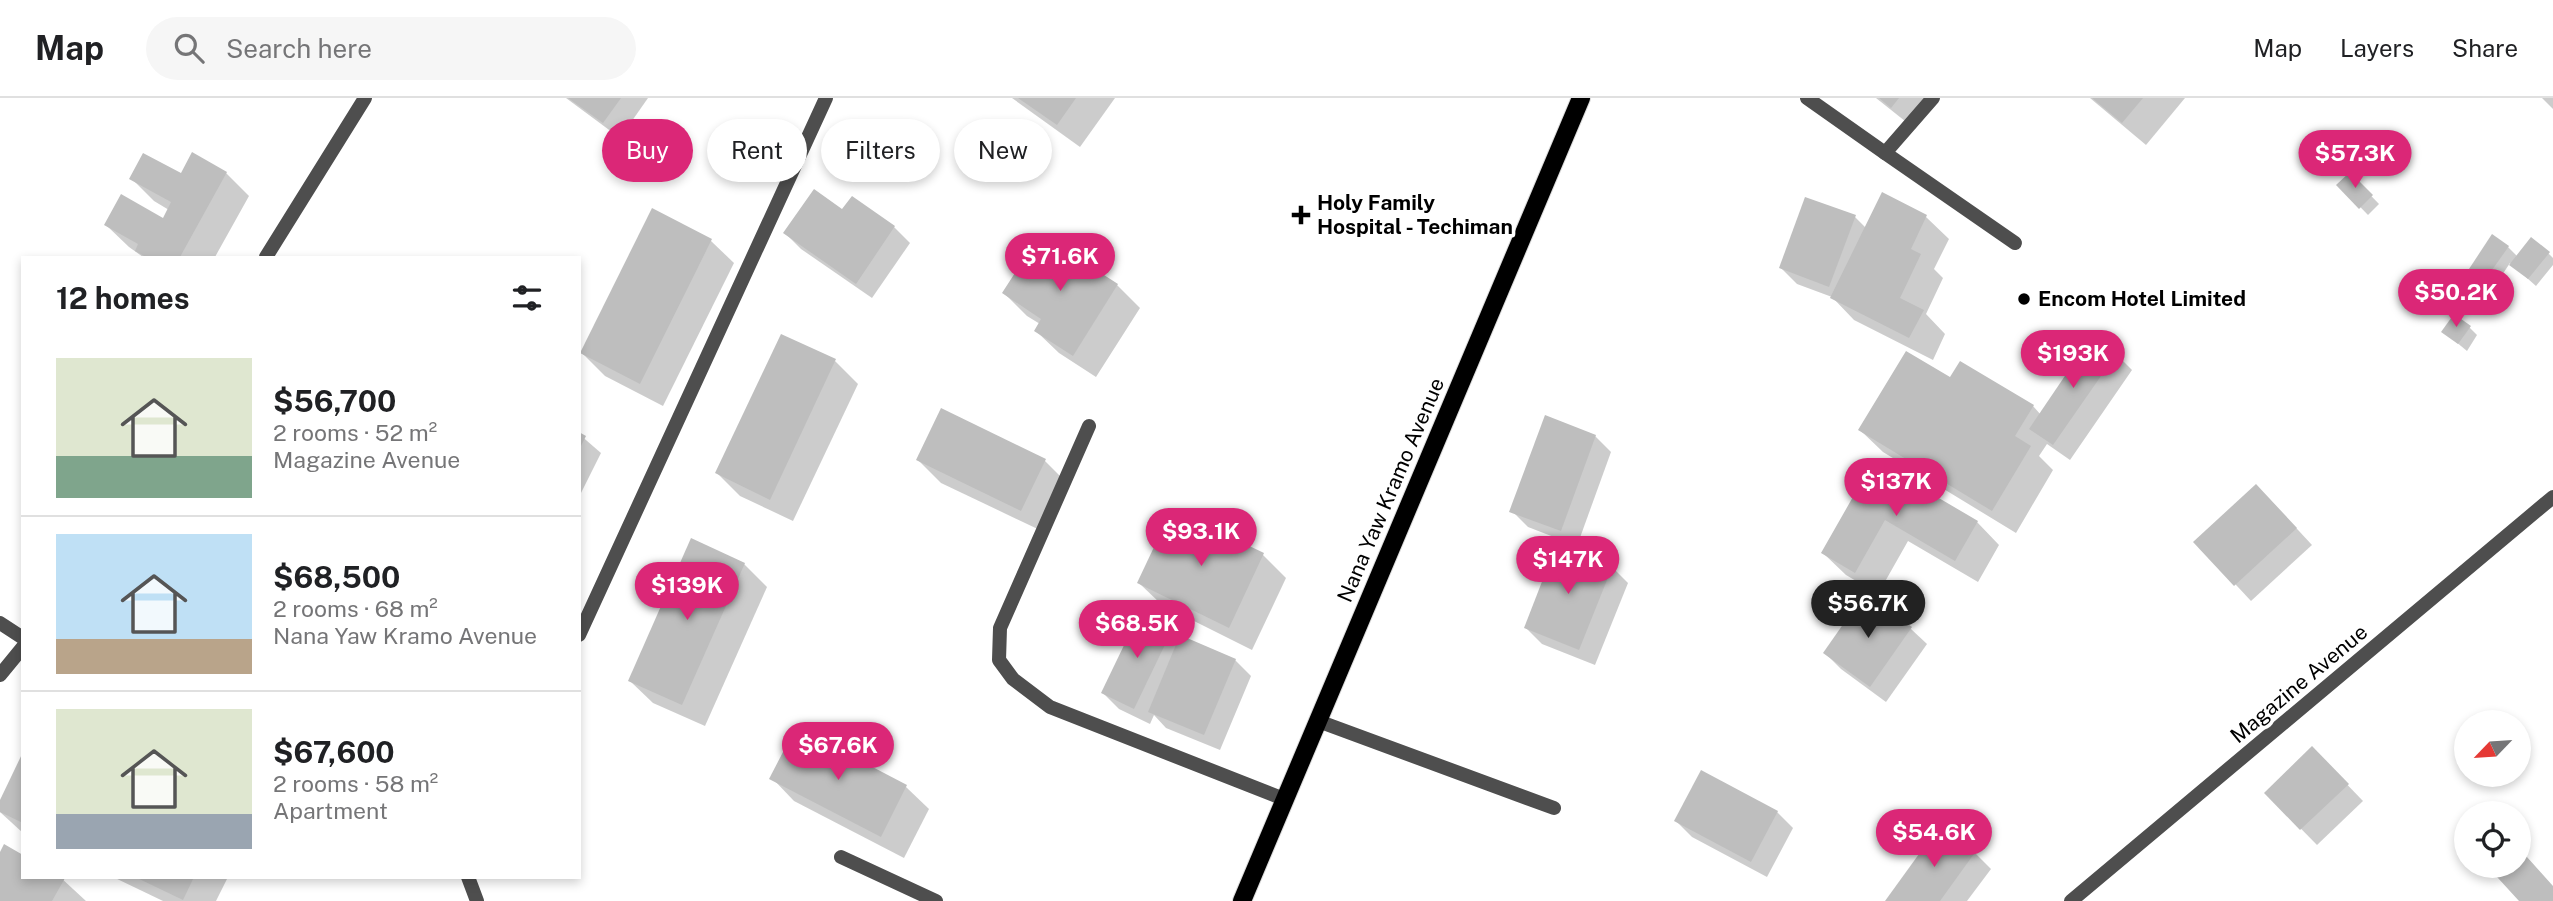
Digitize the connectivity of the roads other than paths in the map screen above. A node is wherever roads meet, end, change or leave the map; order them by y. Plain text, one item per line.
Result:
1 (365, 98) edge
2 (826, 98) edge
3 (1581, 98) edge
4 (1807, 98) edge
5 (1933, 98) edge
6 (1885, 153) junction
7 (2015, 243) dead end
8 (268, 256) edge
9 (1089, 426) dead end
10 (2553, 497) edge
11 (0, 623) edge
12 (581, 631) edge
13 (21, 637) edge
14 (21, 649) edge
15 (0, 675) edge
16 (1318, 720) junction
17 (1284, 799) junction
18 (1554, 808) dead end
19 (841, 858) dead end
20 (469, 879) edge
21 (477, 901) edge
22 (936, 901) edge
23 (1242, 901) edge
24 (2071, 901) edge

1 - 8 street
2 - 12 street
3 - 16 main road, Nana Yaw Kramo Avenue
4 - 6 street
5 - 6 street
6 - 7 street
9 - 17 street
10 - 24 street, Magazine Avenue
11 - 13 street
14 - 15 street
16 - 17 main road, Nana Yaw Kramo Avenue
16 - 18 street
17 - 23 main road, Nana Yaw Kramo Avenue
19 - 22 street
20 - 21 street

